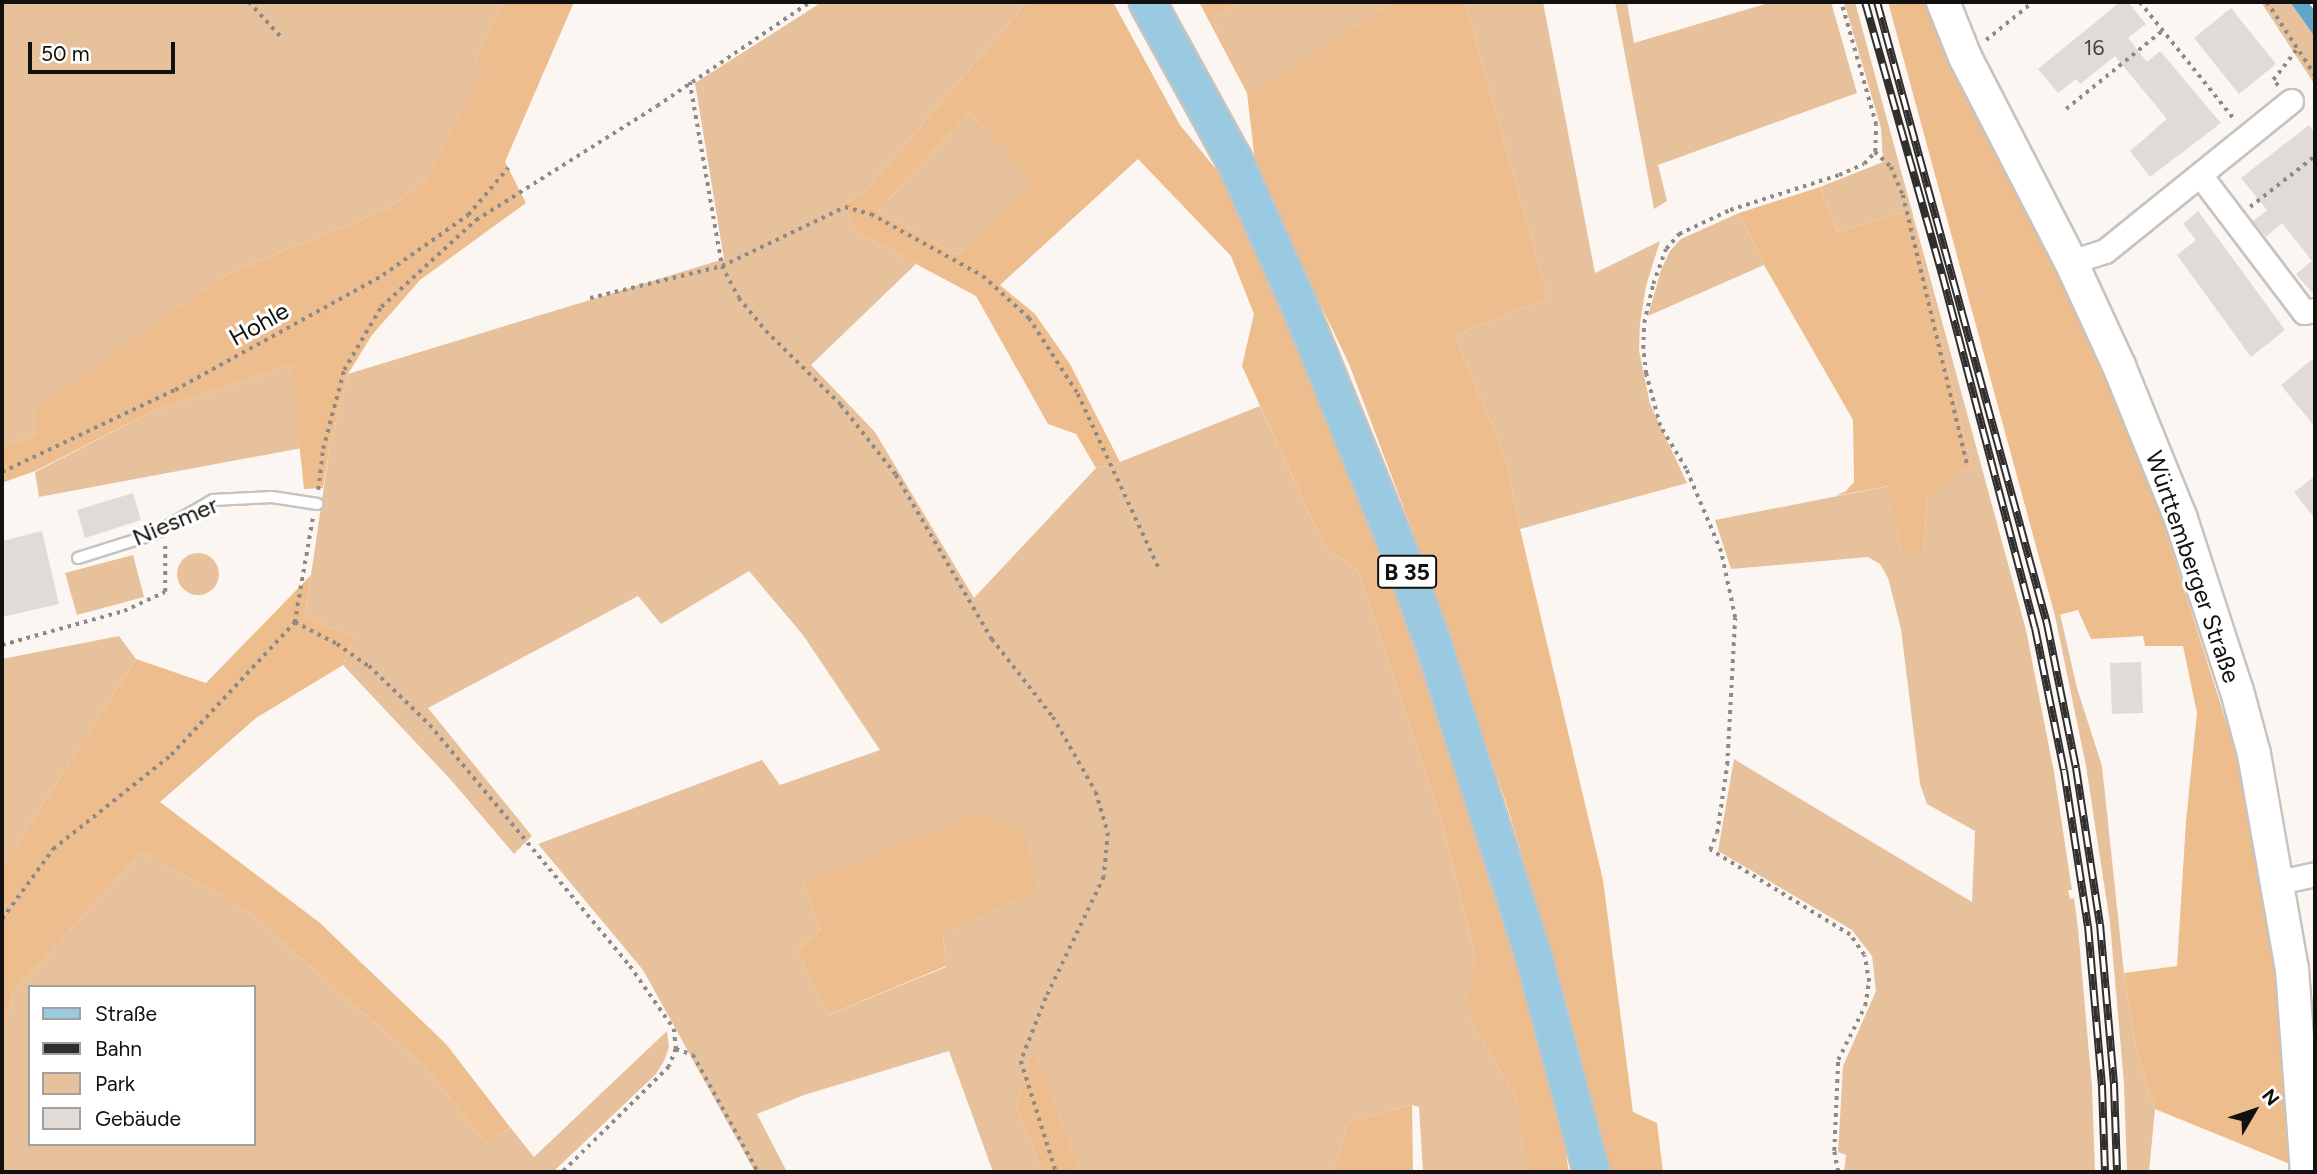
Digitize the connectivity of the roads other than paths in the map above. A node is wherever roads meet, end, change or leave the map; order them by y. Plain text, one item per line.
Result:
1 (1147, 2) edge
2 (1943, 2) edge
3 (2291, 101) road end
4 (2200, 175) junction
5 (2071, 262) junction
6 (2315, 310) edge
7 (317, 504) road end
8 (78, 558) dead end
9 (2315, 874) edge
10 (2278, 882) junction
11 (1591, 1172) edge
12 (2307, 1172) edge

1 - 11 main road, B 35
2 - 5 main road, Württemberger Straße
3 - 4 street
4 - 5 street
4 - 6 street
5 - 10 main road, Württemberger Straße
7 - 8 lane, Niesmer
9 - 10 street
10 - 12 main road, Württemberger Straße

